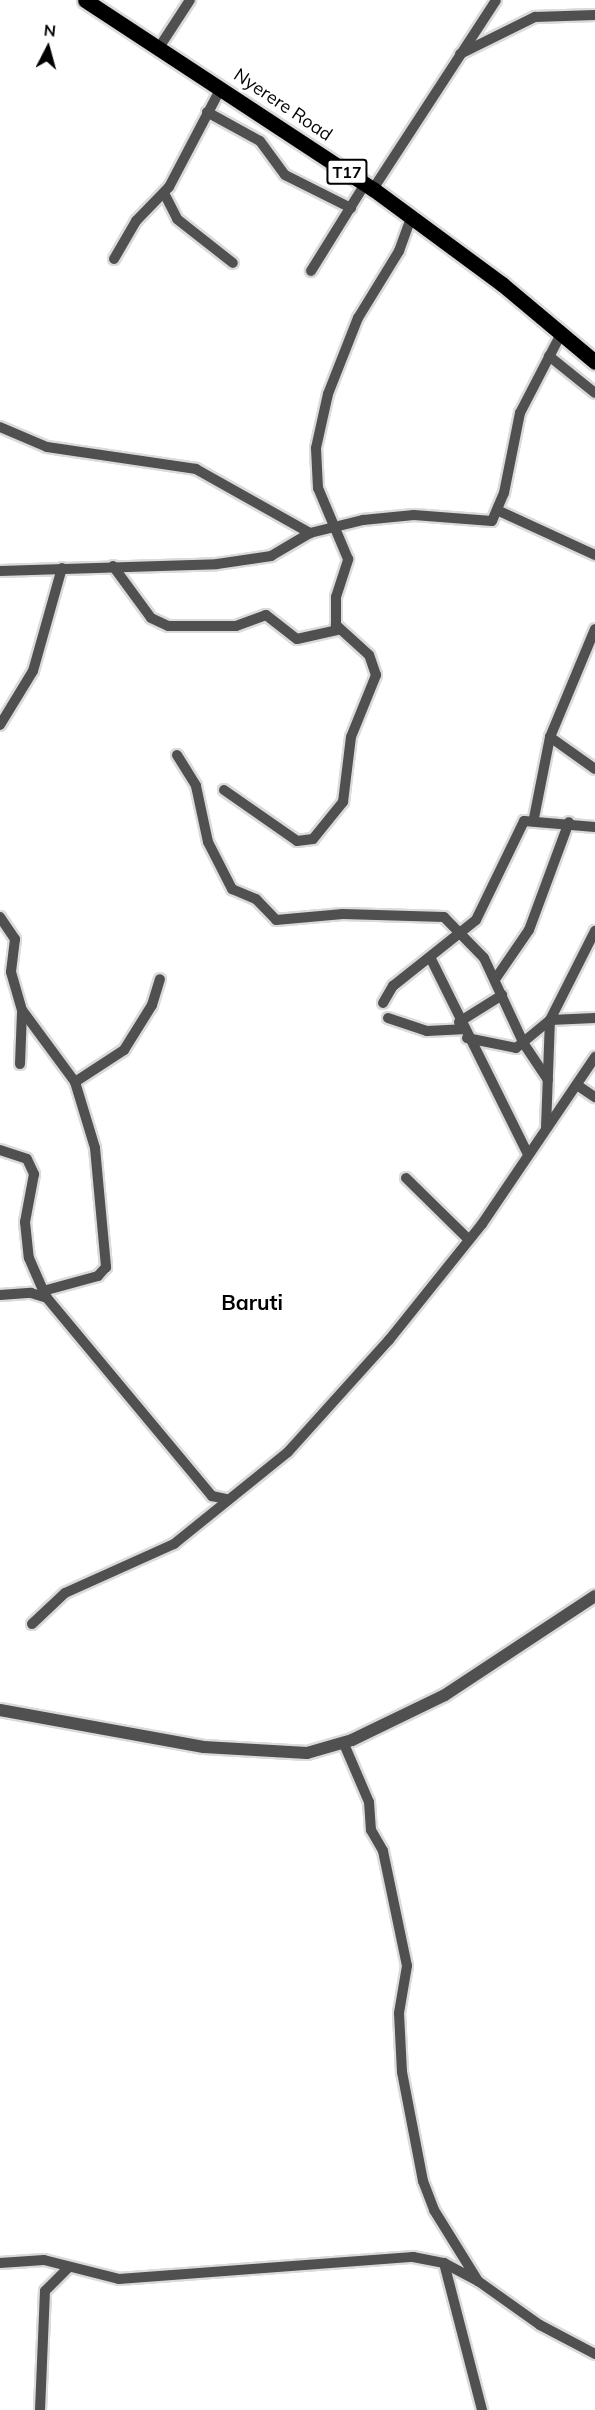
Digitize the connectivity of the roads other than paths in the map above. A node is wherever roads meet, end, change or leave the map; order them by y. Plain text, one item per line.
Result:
1 (86, 0) edge
2 (190, 0) edge
3 (496, 0) edge
4 (595, 15) edge
5 (160, 46) junction
6 (456, 56) junction
7 (221, 88) junction
8 (207, 112) junction
9 (369, 187) junction
10 (164, 193) junction
11 (351, 208) junction
12 (411, 218) junction
13 (114, 259) dead end
14 (233, 263) dead end
15 (311, 271) dead end
16 (561, 334) junction
17 (549, 356) junction
18 (595, 362) edge
19 (595, 393) edge
20 (0, 427) edge
21 (499, 511) junction
22 (334, 525) junction
23 (310, 533) junction
24 (595, 555) edge
25 (113, 566) junction
26 (62, 568) junction
27 (0, 571) edge
28 (595, 629) edge
29 (338, 630) junction
30 (0, 725) edge
31 (550, 737) junction
32 (177, 755) dead end
33 (595, 769) edge
34 (224, 790) dead end
35 (534, 818) junction
36 (569, 822) junction
37 (595, 827) edge
38 (0, 917) edge
39 (595, 931) edge
40 (464, 933) junction
41 (430, 959) junction
42 (0, 964) edge
43 (11, 972) junction
44 (496, 978) junction
45 (160, 979) dead end
46 (502, 995) junction
47 (383, 1003) dead end
48 (22, 1010) junction
49 (593, 1015) edge
50 (388, 1018) dead end
51 (550, 1020) junction
52 (463, 1030) junction
53 (524, 1044) junction
54 (595, 1058) edge
55 (20, 1064) dead end
56 (548, 1080) junction
57 (75, 1082) junction
58 (577, 1085) junction
59 (595, 1097) edge
60 (546, 1128) junction
61 (0, 1150) edge
62 (528, 1154) junction
63 (406, 1178) dead end
64 (469, 1240) junction
65 (45, 1294) junction
66 (0, 1295) edge
67 (226, 1498) junction
68 (595, 1596) edge
69 (32, 1624) dead end
70 (0, 1710) edge
71 (344, 1744) junction
72 (0, 2263) edge
73 (444, 2263) junction
74 (69, 2267) junction
75 (478, 2281) junction
76 (595, 2354) edge
77 (40, 2410) edge
78 (482, 2410) edge

1 - 5 main road, Nyerere Road / T17
2 - 5 street
3 - 6 street
4 - 6 street
5 - 7 main road, Nyerere Road / T17
6 - 9 street
7 - 8 street
7 - 9 main road, Nyerere Road / T17
8 - 10 street
8 - 11 street
9 - 11 street
9 - 12 main road, Nyerere Road / T17
10 - 13 street
10 - 14 street
11 - 15 street
12 - 16 main road, Nyerere Road / T17
12 - 22 street
16 - 17 street
16 - 18 main road, Nyerere Road / T17
17 - 19 street
17 - 21 street
20 - 23 street
21 - 22 street
21 - 24 street
22 - 23 street
22 - 29 street
23 - 25 street
25 - 26 street
25 - 29 street
26 - 27 street
26 - 30 street
28 - 31 street
29 - 34 street
31 - 33 street
31 - 35 street
32 - 40 street
35 - 36 street
35 - 40 street
36 - 37 street
36 - 44 street
38 - 43 street
39 - 51 street
40 - 41 street
40 - 44 street
41 - 47 street
41 - 52 street
42 - 43 street
43 - 48 street
44 - 46 street
45 - 57 street
46 - 52 street
46 - 53 street
48 - 55 street
48 - 57 street
49 - 51 street
50 - 52 street
51 - 53 street
51 - 56 street
52 - 53 street
52 - 62 street
53 - 56 street
54 - 58 street
56 - 60 street
57 - 65 street
58 - 59 street
58 - 60 street
60 - 62 street
61 - 65 street
62 - 64 street
63 - 64 street
64 - 67 street
65 - 66 street
65 - 67 street
67 - 69 street
68 - 71 street
70 - 71 street
71 - 75 street
72 - 74 street
73 - 74 street
73 - 75 street
73 - 78 street
74 - 77 street
75 - 76 street

